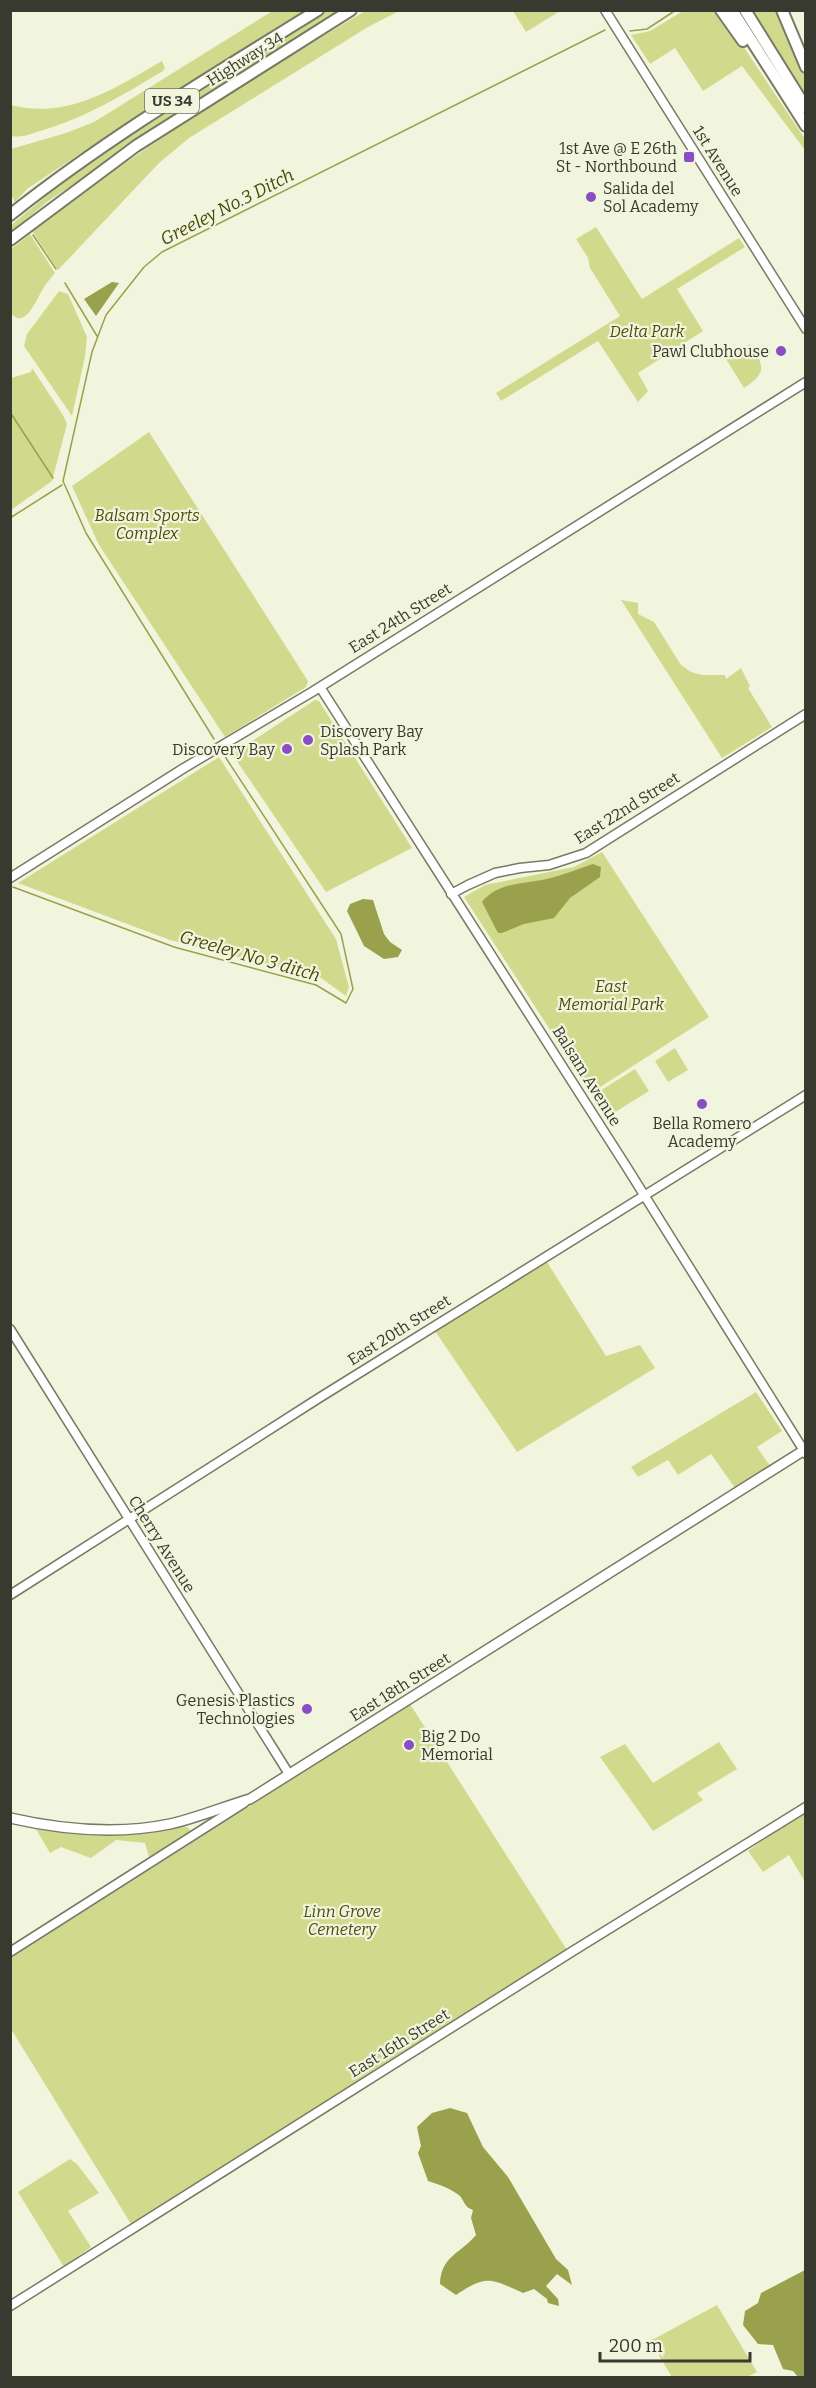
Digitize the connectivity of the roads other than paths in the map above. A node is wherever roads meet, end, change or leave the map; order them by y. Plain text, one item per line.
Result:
1 (318, 10) edge
2 (351, 10) edge
3 (604, 10) edge
4 (721, 10) edge
5 (732, 10) edge
6 (745, 10) edge
7 (782, 10) edge
8 (806, 67) edge
9 (769, 70) junction
10 (806, 108) edge
11 (806, 126) edge
12 (10, 215) edge
13 (10, 240) edge
14 (806, 329) edge
15 (806, 382) edge
16 (320, 687) junction
17 (806, 714) edge
18 (10, 878) edge
19 (452, 894) junction
20 (806, 1095) edge
21 (644, 1195) junction
22 (10, 1329) edge
23 (805, 1451) edge
24 (129, 1520) junction
25 (10, 1595) edge
26 (289, 1774) junction
27 (250, 1799) junction
28 (806, 1807) edge
29 (10, 1818) edge
30 (190, 1819) junction
31 (197, 1833) junction
32 (10, 1952) edge
33 (10, 2306) edge

1 - 12 highway, Highway 34 / US 34
2 - 13 highway, Highway 34 / US 34
3 - 14 street, 1st Avenue
4 - 9 highway
5 - 9 highway
6 - 10 highway
7 - 8 highway
9 - 11 highway
15 - 16 street, East 24th Street
16 - 18 street, East 24th Street
16 - 19 street, Balsam Avenue
17 - 19 street, East 22nd Street
19 - 21 street, Balsam Avenue
20 - 21 street, East 20th Street
21 - 23 street, Balsam Avenue
21 - 24 street, East 20th Street
22 - 24 street, Cherry Avenue
23 - 26 main road, East 18th Street
24 - 25 street, East 20th Street
24 - 26 street, Cherry Avenue
26 - 27 main road, East 18th Street
27 - 30 main road
27 - 31 street, East 18th Street
28 - 33 street, East 16th Street
29 - 30 main road
30 - 31 street
31 - 32 street, East 18th Street

